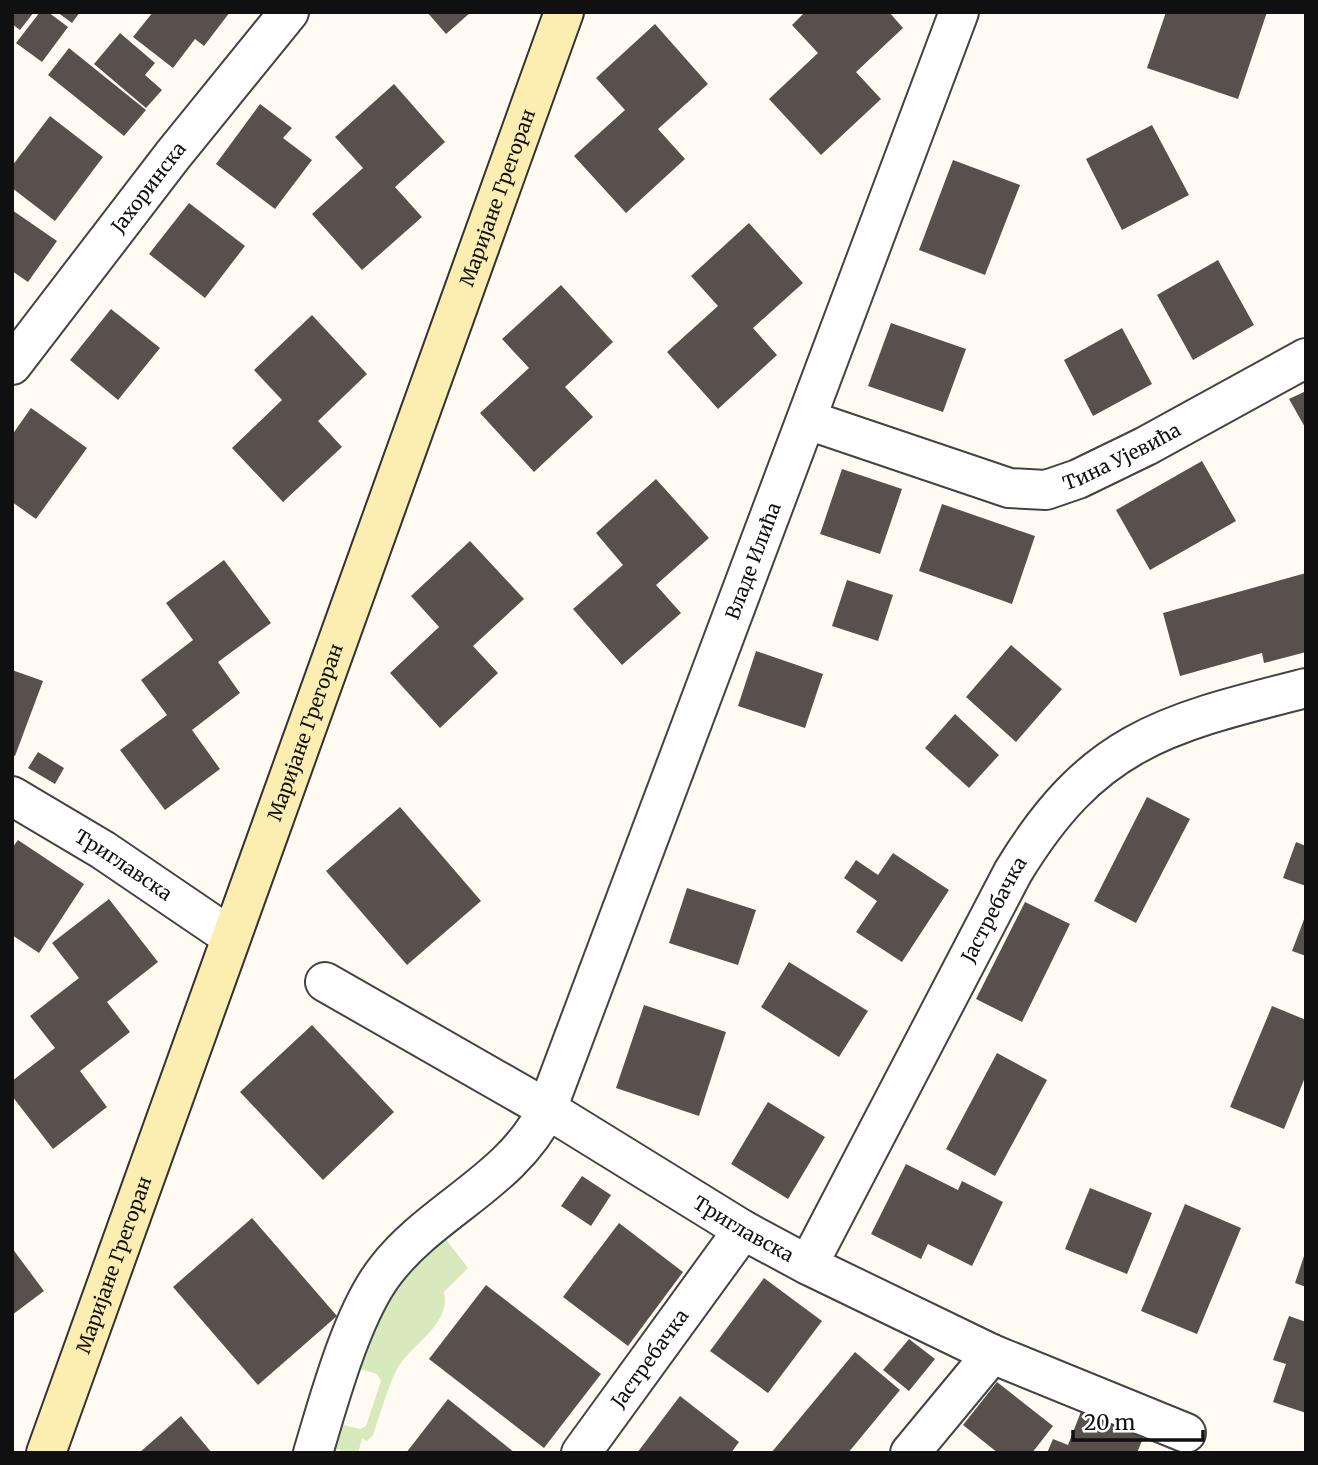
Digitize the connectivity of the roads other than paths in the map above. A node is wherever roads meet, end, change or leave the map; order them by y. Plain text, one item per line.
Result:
1 (289, 12) edge
2 (564, 12) edge
3 (960, 12) edge
4 (1306, 358) edge
5 (12, 365) edge
6 (808, 420) junction
7 (1306, 688) edge
8 (12, 796) edge
9 (231, 937) junction
10 (325, 982) dead end
11 (547, 1109) junction
12 (743, 1230) junction
13 (808, 1265) junction
14 (992, 1354) junction
15 (1186, 1433) dead end
16 (46, 1453) edge
17 (313, 1453) edge
18 (580, 1453) edge
19 (911, 1453) edge

1 - 5 street, Јахоринска
2 - 9 street, Маријане Грегоран
3 - 6 street, Владе Илића
4 - 6 street, Тина Ујевића
6 - 11 street, Владе Илића
7 - 13 street, Јастребачка
8 - 9 street, Триглавска
9 - 16 street, Маријане Грегоран
10 - 11 street, Триглавска
11 - 12 street, Триглавска
11 - 17 street, Владе Илића
12 - 13 street, Триглавска
12 - 18 street, Јастребачка
13 - 14 street, Триглавска
14 - 15 street, Триглавска
14 - 19 street

